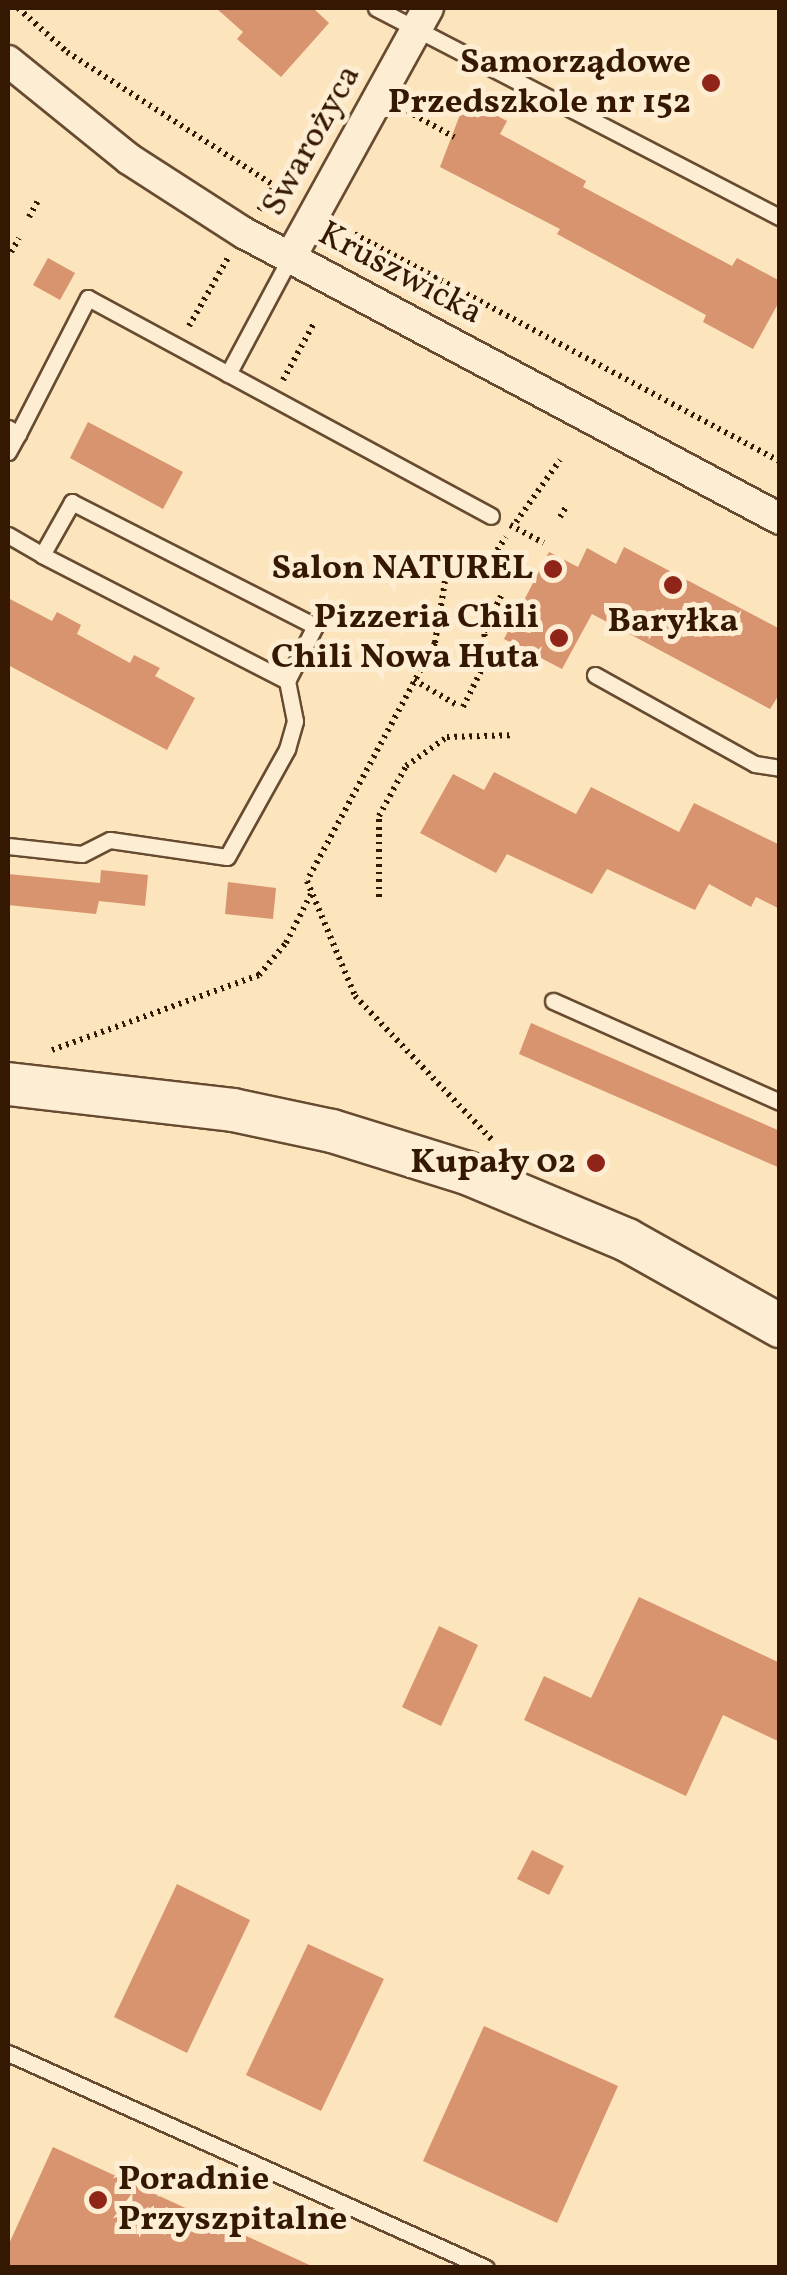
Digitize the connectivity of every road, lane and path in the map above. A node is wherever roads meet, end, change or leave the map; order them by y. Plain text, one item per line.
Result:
1 (18, 8) edge
2 (376, 8) edge
3 (422, 20) edge
4 (8, 62) edge
5 (400, 107) dead end
6 (454, 137) dead end
7 (274, 186) junction
8 (38, 201) dead end
9 (315, 211) junction
10 (256, 215) dead end
11 (30, 217) dead end
12 (780, 217) edge
13 (19, 238) dead end
14 (12, 252) dead end
15 (290, 258) junction
16 (218, 273) dead end
17 (197, 311) dead end
18 (313, 326) dead end
19 (290, 367) dead end
20 (228, 374) junction
21 (13, 431) edge
22 (8, 452) edge
23 (560, 460) dead end
24 (780, 461) edge
25 (536, 494) dead end
26 (566, 507) dead end
27 (492, 516) joint
28 (560, 517) dead end
29 (780, 519) edge
30 (8, 535) edge
31 (544, 542) dead end
32 (42, 555) junction
33 (445, 581) dead end
34 (502, 594) dead end
35 (595, 675) dead end
36 (414, 680) junction
37 (287, 681) junction
38 (513, 736) dead end
39 (780, 768) edge
40 (8, 846) edge
41 (311, 892) junction
42 (379, 897) dead end
43 (553, 1000) dead end
44 (40, 1054) dead end
45 (8, 1084) edge
46 (780, 1102) edge
47 (497, 1150) dead end
48 (780, 1326) edge
49 (8, 2052) edge
50 (486, 2268) edge

1 - 7 path
2 - 3 lane
3 - 9 street, Swarożyca
3 - 12 lane
4 - 15 street, Kruszwicka
5 - 6 path
7 - 9 path
7 - 10 path
8 - 11 path
9 - 15 street, Swarożyca
9 - 24 path
13 - 14 path
15 - 20 lane
15 - 29 street, Kruszwicka
16 - 17 path
18 - 19 path
20 - 21 lane
20 - 27 lane
21 - 22 lane
23 - 25 path
26 - 28 path
27 - 31 path
30 - 32 lane
32 - 37 lane
32 - 37 lane
33 - 36 path
34 - 36 path
35 - 39 lane
36 - 41 path
37 - 40 lane
38 - 42 path
41 - 44 path
41 - 47 path
43 - 46 lane
45 - 48 main road
49 - 50 lane

